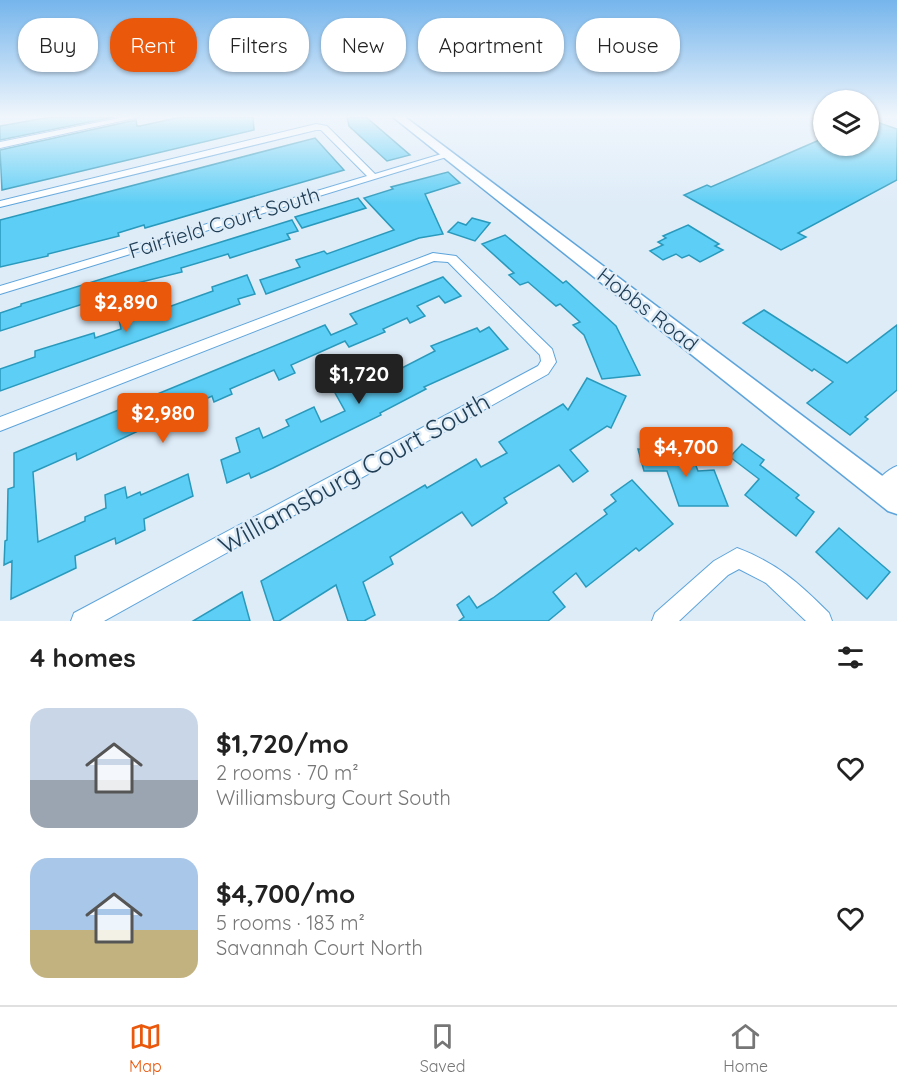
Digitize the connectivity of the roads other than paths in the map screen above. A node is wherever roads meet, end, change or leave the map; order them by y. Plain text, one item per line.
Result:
1 (238, 146) edge
2 (342, 146) edge
3 (436, 146) edge
4 (448, 155) junction
5 (373, 177) junction
6 (0, 204) edge
7 (0, 290) edge
8 (0, 424) edge
9 (897, 474) edge
10 (881, 490) junction
11 (897, 502) edge
12 (82, 621) edge
13 (663, 621) edge
14 (821, 621) edge

1 - 6 street
2 - 5 street
3 - 4 street, Hobbs Road
4 - 5 street, Fairfield Court South
4 - 10 street, Hobbs Road
5 - 7 street, Fairfield Court South
8 - 12 street, Williamsburg Court South
9 - 10 street
10 - 11 street, Hobbs Road
13 - 14 street

